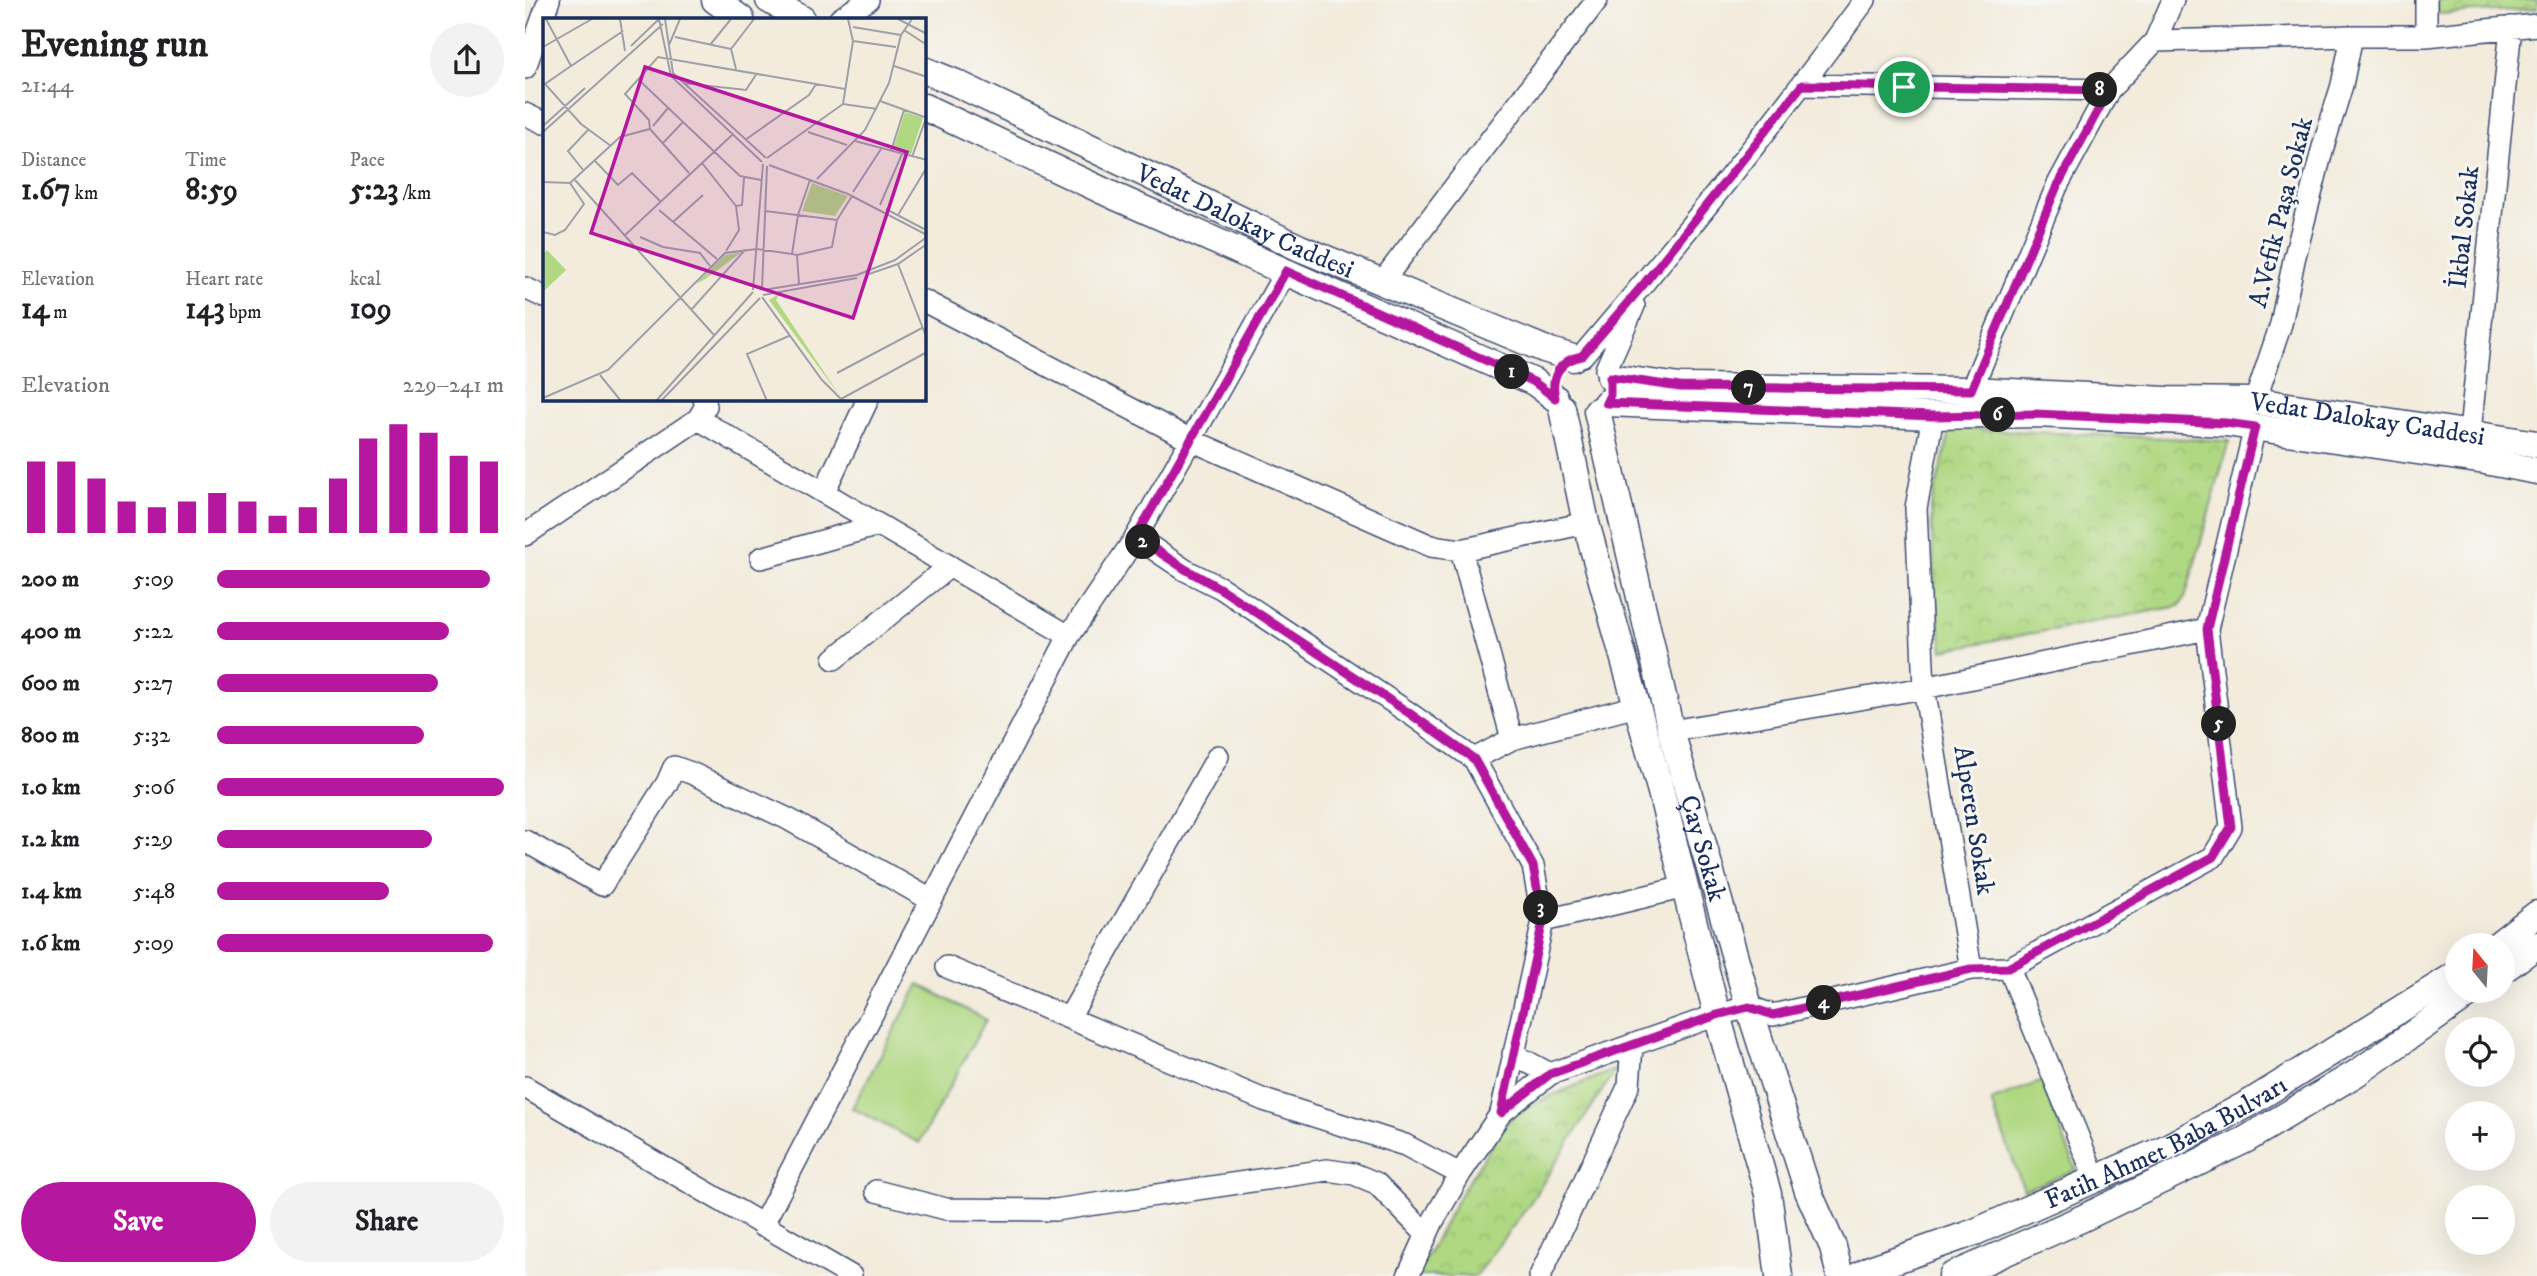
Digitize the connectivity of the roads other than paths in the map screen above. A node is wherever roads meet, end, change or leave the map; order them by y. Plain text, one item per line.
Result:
1 (549, 0) edge
2 (715, 0) edge
3 (769, 0) edge
4 (868, 0) edge
5 (1597, 0) edge
6 (1865, 0) edge
7 (2173, 0) edge
8 (2426, 0) edge
9 (740, 18) edge
10 (800, 18) edge
11 (841, 18) edge
12 (2537, 25) edge
13 (2511, 27) junction
14 (2352, 36) junction
15 (2426, 36) junction
16 (2155, 41) junction
17 (525, 68) edge
18 (926, 71) edge
19 (1802, 85) junction
20 (2109, 90) junction
21 (926, 108) edge
22 (525, 114) edge
23 (543, 123) edge
24 (1286, 271) junction
25 (1382, 282) junction
26 (1643, 285) junction
27 (525, 288) edge
28 (543, 297) edge
29 (926, 302) edge
30 (1577, 357) junction
31 (1608, 373) junction
32 (1971, 390) junction
33 (867, 401) edge
34 (1559, 403) junction
35 (705, 406) edge
36 (1601, 407) junction
37 (2255, 414) junction
38 (1933, 416) junction
39 (2470, 432) junction
40 (1191, 440) junction
41 (2537, 444) edge
42 (2537, 471) edge
43 (824, 492) junction
44 (1586, 523) junction
45 (879, 525) junction
46 (525, 535) edge
47 (1136, 537) junction
48 (1461, 550) junction
49 (761, 558) dead end
50 (950, 566) junction
51 (2207, 629) junction
52 (1069, 636) junction
53 (834, 659) dead end
54 (1924, 688) junction
55 (1637, 706) junction
56 (1671, 731) junction
57 (1512, 739) junction
58 (1218, 756) dead end
59 (1474, 759) junction
60 (525, 841) edge
61 (1685, 887) junction
62 (931, 900) junction
63 (2537, 914) edge
64 (1543, 921) junction
65 (2512, 933) edge
66 (2537, 945) edge
67 (2515, 961) edge
68 (947, 967) dead end
69 (2008, 968) junction
70 (1971, 969) junction
71 (2445, 981) edge
72 (2457, 1003) edge
73 (1749, 1007) junction
74 (1717, 1015) junction
75 (1069, 1018) junction
76 (1632, 1045) junction
77 (1513, 1054) junction
78 (1550, 1074) junction
79 (525, 1087) edge
80 (1501, 1113) junction
81 (1460, 1174) junction
82 (2095, 1178) junction
83 (876, 1191) dead end
84 (762, 1226) junction
85 (1427, 1235) junction
86 (851, 1276) edge
87 (1408, 1276) edge
88 (1540, 1276) edge
89 (1779, 1276) edge
90 (1816, 1276) edge
91 (1830, 1276) edge
92 (1840, 1276) edge
93 (1858, 1276) edge
94 (1952, 1276) edge

1 - 17 street
2 - 9 main road
3 - 10 main road
4 - 11 street
5 - 25 street
6 - 19 street
7 - 16 street
8 - 15 street
12 - 13 street
13 - 15 street
13 - 39 street, İkbal Sokak
14 - 15 street
14 - 16 street
14 - 37 street, A.Vefik Paşa Sokak
16 - 20 street
18 - 25 main road, Vedat Dalokay Caddesi
19 - 20 street
19 - 26 street
20 - 32 street
21 - 24 main road
22 - 23 street
24 - 34 main road
24 - 40 street
25 - 30 main road, Vedat Dalokay Caddesi
26 - 30 street
26 - 31 street
27 - 28 street
29 - 40 street
30 - 31 main road
30 - 34 main road
31 - 32 main road, Vedat Dalokay Caddesi
31 - 36 main road
32 - 37 main road, Vedat Dalokay Caddesi
33 - 43 street
34 - 36 main road
34 - 44 main road, Çay Sokak
35 - 43 street
35 - 46 street
36 - 38 main road, Vedat Dalokay Caddesi
36 - 56 main road, Çay Sokak
37 - 38 main road, Vedat Dalokay Caddesi
37 - 39 main road, Vedat Dalokay Caddesi
37 - 42 main road, Vedat Dalokay Caddesi
37 - 51 street, A.Vefik Paşa Sokak
38 - 54 street, Alperen Sokak
39 - 41 main road, Vedat Dalokay Caddesi
40 - 47 street
40 - 48 street
43 - 45 street
44 - 48 street
44 - 55 main road, Çay Sokak
45 - 49 street
45 - 50 street
47 - 52 street
47 - 59 street
48 - 57 street
50 - 52 street
50 - 53 street
51 - 54 street
51 - 69 street
52 - 62 street
54 - 56 street
54 - 70 street, Alperen Sokak
55 - 57 street
55 - 61 main road, Çay Sokak
56 - 73 main road, Çay Sokak
57 - 59 street
58 - 75 street
59 - 64 street
60 - 62 street
61 - 64 street
61 - 74 main road, Çay Sokak
62 - 84 street
63 - 65 main road
64 - 77 street
66 - 67 main road
68 - 75 street
69 - 70 street
69 - 82 street
70 - 73 street
71 - 82 main road, Fatih Ahmet Baba Bulvarı
72 - 94 main road, Fatih Ahmet Baba Bulvarı
73 - 74 street
73 - 92 main road, Çay Sokak
74 - 76 street
74 - 89 main road, Çay Sokak
75 - 81 street
76 - 78 street
76 - 88 street
77 - 78 street
77 - 80 street
78 - 80 street
79 - 84 street
80 - 81 street
81 - 85 street
82 - 93 main road, Fatih Ahmet Baba Bulvarı
83 - 85 street
84 - 86 street
85 - 87 street
90 - 91 main road

